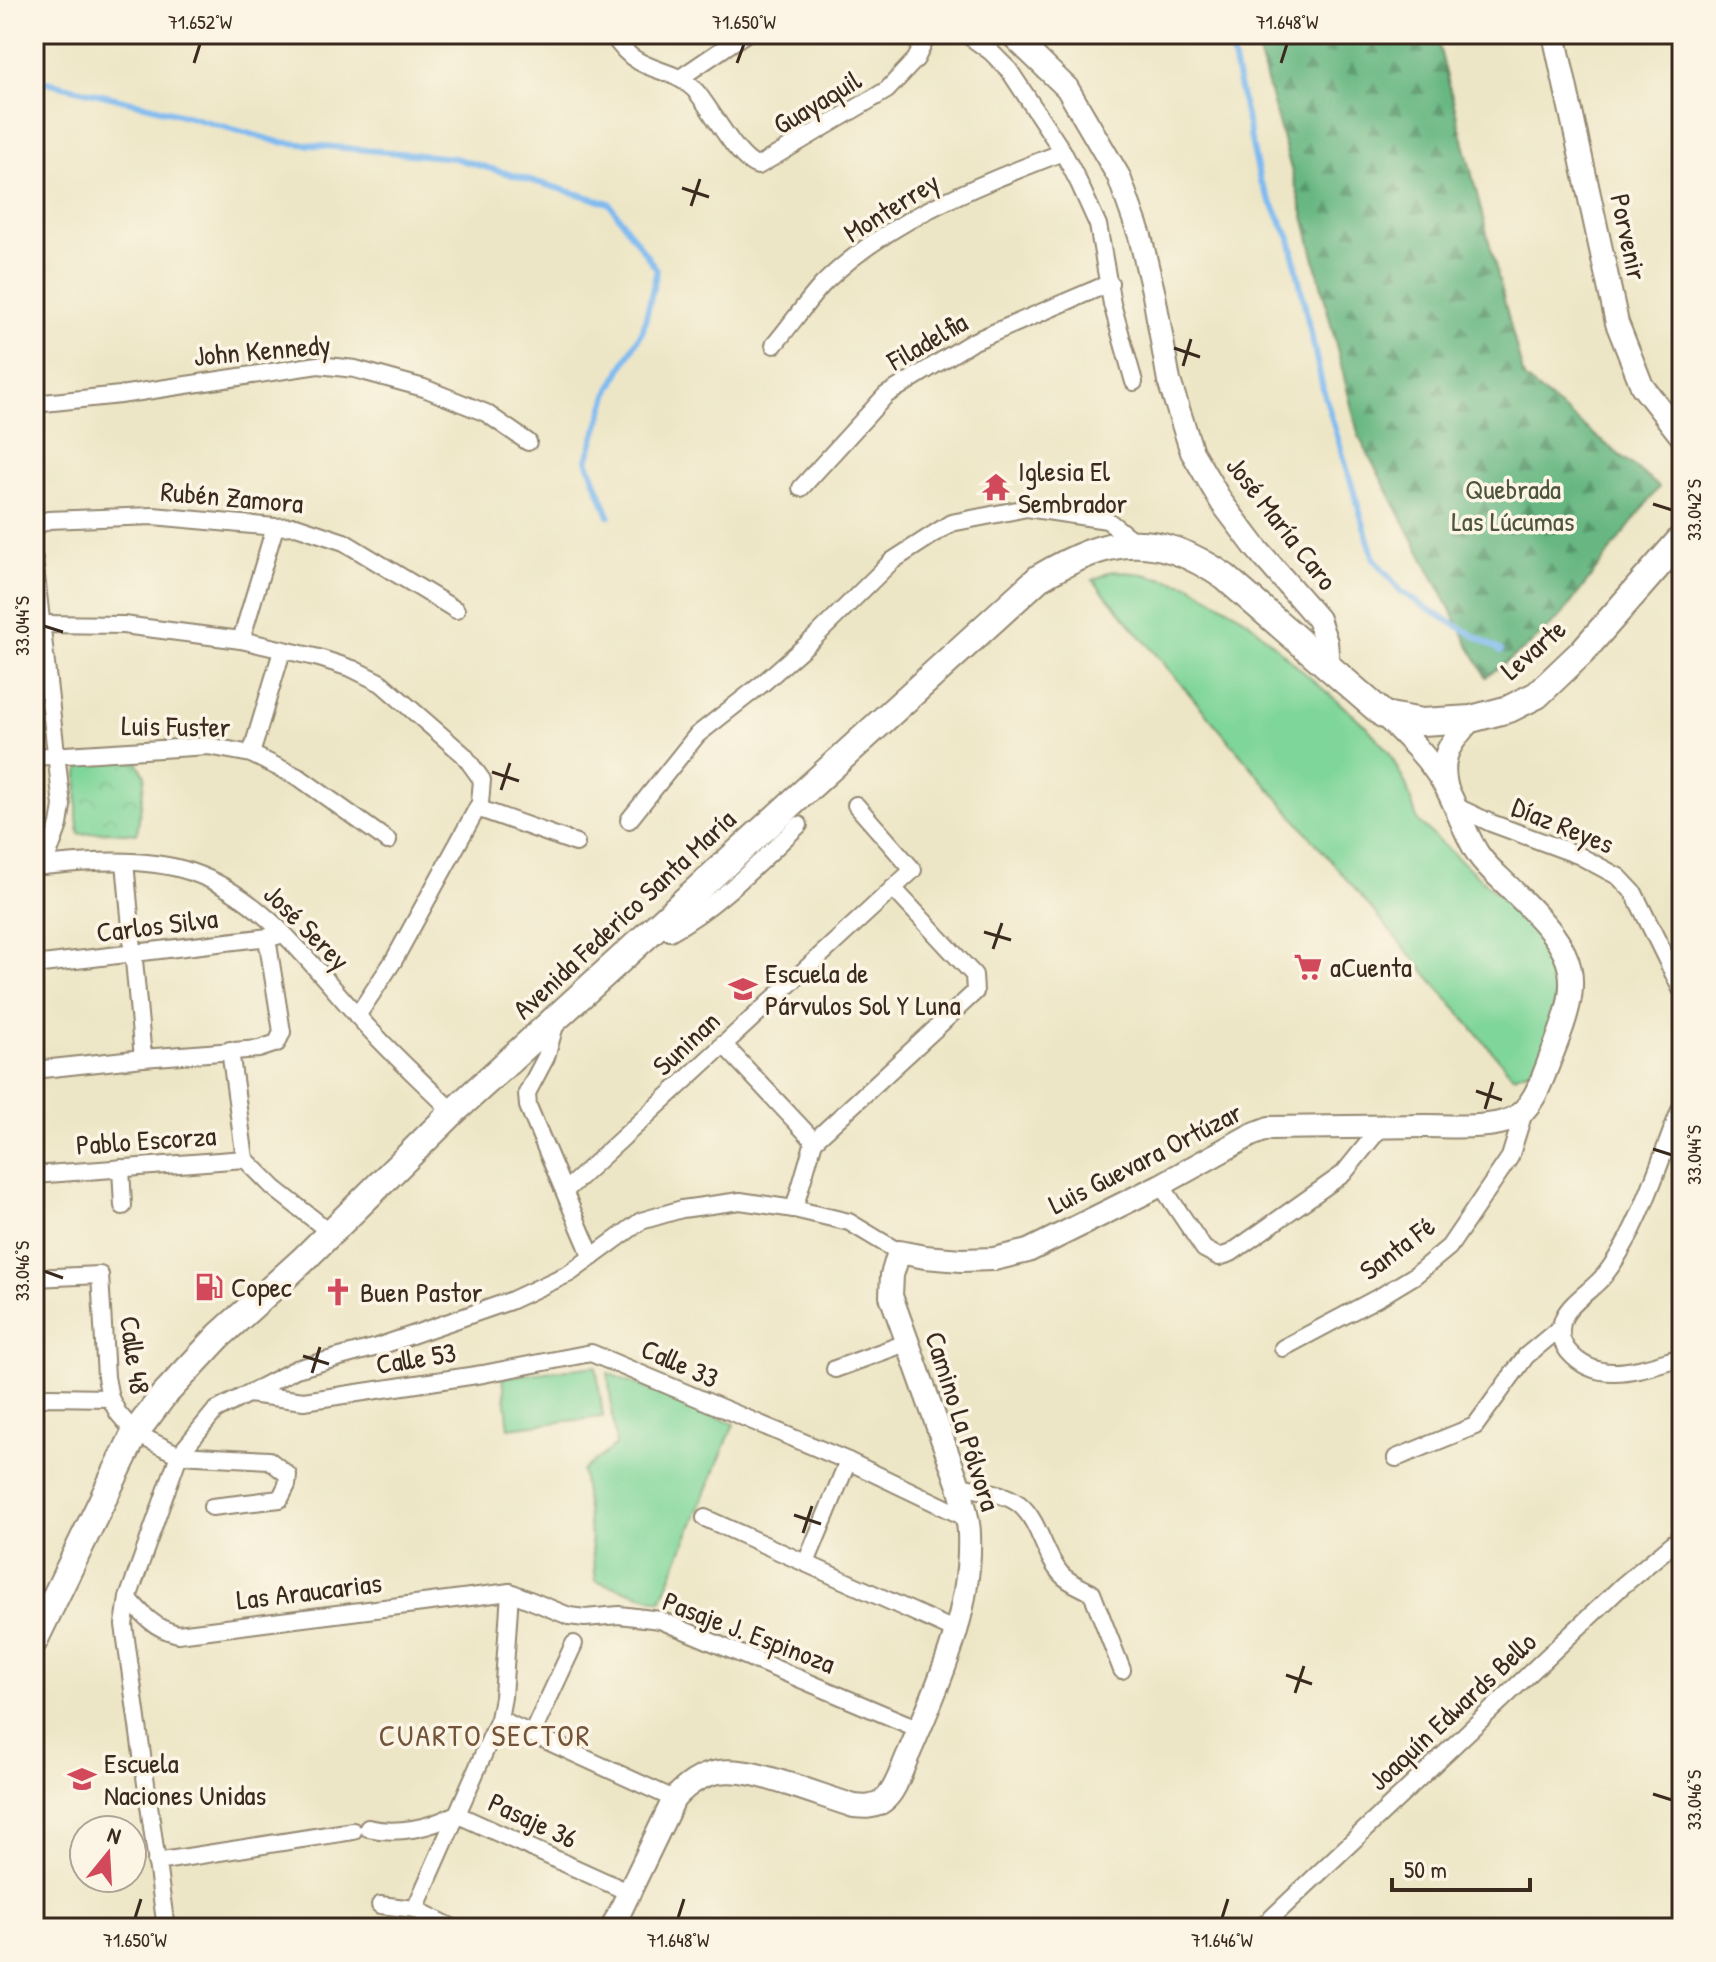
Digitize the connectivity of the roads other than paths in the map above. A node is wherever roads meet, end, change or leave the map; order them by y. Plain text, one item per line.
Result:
1 (612, 34) edge
2 (745, 34) edge
3 (928, 34) edge
4 (966, 34) edge
5 (1011, 34) edge
6 (1554, 34) edge
7 (680, 78) junction
8 (1063, 152) junction
9 (1110, 283) junction
10 (774, 345) dead end
11 (1134, 382) dead end
12 (34, 404) edge
13 (1682, 437) edge
14 (528, 442) dead end
15 (801, 488) dead end
16 (275, 527) junction
17 (34, 530) edge
18 (1682, 538) edge
19 (1136, 543) junction
20 (34, 558) edge
21 (456, 610) dead end
22 (39, 633) edge
23 (241, 640) junction
24 (282, 651) junction
25 (1328, 665) junction
26 (1384, 715) junction
27 (1471, 719) junction
28 (57, 754) junction
29 (251, 754) junction
30 (34, 757) edge
31 (1451, 798) junction
32 (856, 805) dead end
33 (477, 808) junction
34 (629, 820) dead end
35 (799, 825) dead end
36 (388, 841) dead end
37 (576, 843) dead end
38 (125, 862) junction
39 (39, 867) edge
40 (893, 888) junction
41 (660, 925) junction
42 (286, 935) junction
43 (267, 938) junction
44 (135, 954) junction
45 (34, 965) edge
46 (1682, 991) edge
47 (357, 1016) junction
48 (557, 1020) junction
49 (723, 1044) junction
50 (230, 1050) junction
51 (143, 1058) junction
52 (34, 1070) edge
53 (1682, 1105) edge
54 (1525, 1109) junction
55 (453, 1112) junction
56 (1381, 1127) junction
57 (814, 1141) junction
58 (245, 1159) junction
59 (121, 1168) junction
60 (34, 1175) edge
61 (1161, 1185) junction
62 (565, 1191) junction
63 (123, 1206) dead end
64 (794, 1209) junction
65 (331, 1233) junction
66 (899, 1252) junction
67 (592, 1257) junction
68 (34, 1278) edge
69 (1561, 1327) junction
70 (906, 1343) junction
71 (1283, 1348) dead end
72 (591, 1353) joint
73 (1682, 1357) edge
74 (835, 1369) dead end
75 (248, 1394) junction
76 (110, 1398) junction
77 (34, 1401) edge
78 (135, 1433) junction
79 (179, 1455) junction
80 (1396, 1458) dead end
81 (848, 1461) junction
82 (959, 1486) junction
83 (212, 1507) dead end
84 (705, 1518) dead end
85 (967, 1518) junction
86 (1682, 1536) edge
87 (806, 1563) junction
88 (510, 1592) junction
89 (128, 1598) junction
90 (956, 1631) junction
91 (34, 1641) edge
92 (574, 1644) dead end
93 (1122, 1670) dead end
94 (499, 1719) junction
95 (919, 1729) junction
96 (532, 1734) junction
97 (674, 1799) junction
98 (456, 1814) junction
99 (156, 1862) junction
100 (628, 1892) junction
101 (380, 1905) dead end
102 (415, 1909) junction
103 (166, 1928) edge
104 (453, 1928) edge
105 (612, 1928) edge
106 (1261, 1928) edge

1 - 7 street
2 - 7 street
3 - 7 street, Guayaquil
4 - 8 street
5 - 25 street, José María Caro
6 - 13 street, Porvenir
8 - 9 street
8 - 10 street, Monterrey
9 - 11 street
9 - 15 street, Filadelfia
12 - 14 street, John Kennedy
16 - 17 street, Rubén Zamora
16 - 21 street, Rubén Zamora
16 - 23 street
18 - 27 main road, Levarte
19 - 25 main road, Avenida Federico Santa María
19 - 34 street
19 - 41 main road, Avenida Federico Santa María
20 - 22 street
22 - 23 street
22 - 28 street
23 - 24 street
24 - 29 street
24 - 33 street
25 - 26 main road, Avenida Federico Santa María
26 - 27 main road, Levarte
26 - 31 street
27 - 31 street
28 - 29 street, Luis Fuster
28 - 30 street, Luis Fuster
28 - 39 street
29 - 36 street, Luis Fuster
31 - 46 street, Díaz Reyes
31 - 54 street
32 - 40 street, Suninan
33 - 37 street
33 - 47 street
35 - 41 street
38 - 39 street, José Serey
38 - 42 street, José Serey
38 - 44 street
40 - 49 street, Suninan
40 - 57 street
41 - 48 main road, Avenida Federico Santa María
42 - 43 street, Carlos Silva
42 - 47 street, José Serey
43 - 44 street, Carlos Silva
43 - 50 street
44 - 45 street, Carlos Silva
44 - 51 street
47 - 55 street, José Serey
48 - 55 main road, Avenida Federico Santa María
48 - 62 street
49 - 57 street
49 - 62 street, Suninan
50 - 51 street
50 - 58 street
51 - 52 street
53 - 69 street
54 - 56 street, Luis Guevara Ortúzar
54 - 71 street, Santa Fé
55 - 65 main road, Avenida Federico Santa María
56 - 61 street, Luis Guevara Ortúzar
56 - 61 street
57 - 64 street
58 - 59 street, Pablo Escorza
58 - 65 street, Pablo Escorza
59 - 60 street, Pablo Escorza
59 - 63 street
61 - 66 street, Luis Guevara Ortúzar
62 - 67 street
64 - 66 street
64 - 67 street
65 - 78 main road, Avenida Federico Santa María
66 - 70 street, Camino La Pólvora
67 - 75 street
68 - 76 street, Calle 48
69 - 73 street
69 - 80 street
70 - 74 street
70 - 82 street, Camino La Pólvora
72 - 75 street, Calle 53
72 - 81 street, Calle 33
75 - 79 street
76 - 77 street
76 - 78 street, Calle 48
78 - 79 street, Calle 48
78 - 91 main road, Avenida Federico Santa María
79 - 83 street
79 - 89 street
81 - 85 street, Calle 33
81 - 87 street
82 - 85 street, Camino La Pólvora
82 - 93 street
84 - 87 street
85 - 90 street, Camino La Pólvora
86 - 106 street, Joaquín Edwards Bello
87 - 90 street
88 - 89 street, Las Araucarias
88 - 94 street
88 - 95 street, Pasaje J. Espinoza
89 - 99 street
90 - 95 street, Camino La Pólvora
92 - 96 street
94 - 96 street
94 - 98 street
95 - 97 street, Camino La Pólvora
96 - 97 street
97 - 100 street, Camino La Pólvora
98 - 99 street, Pasaje 36
98 - 100 street, Pasaje 36
98 - 102 street
99 - 103 street
100 - 105 street, Camino La Pólvora
101 - 102 street
102 - 104 street

